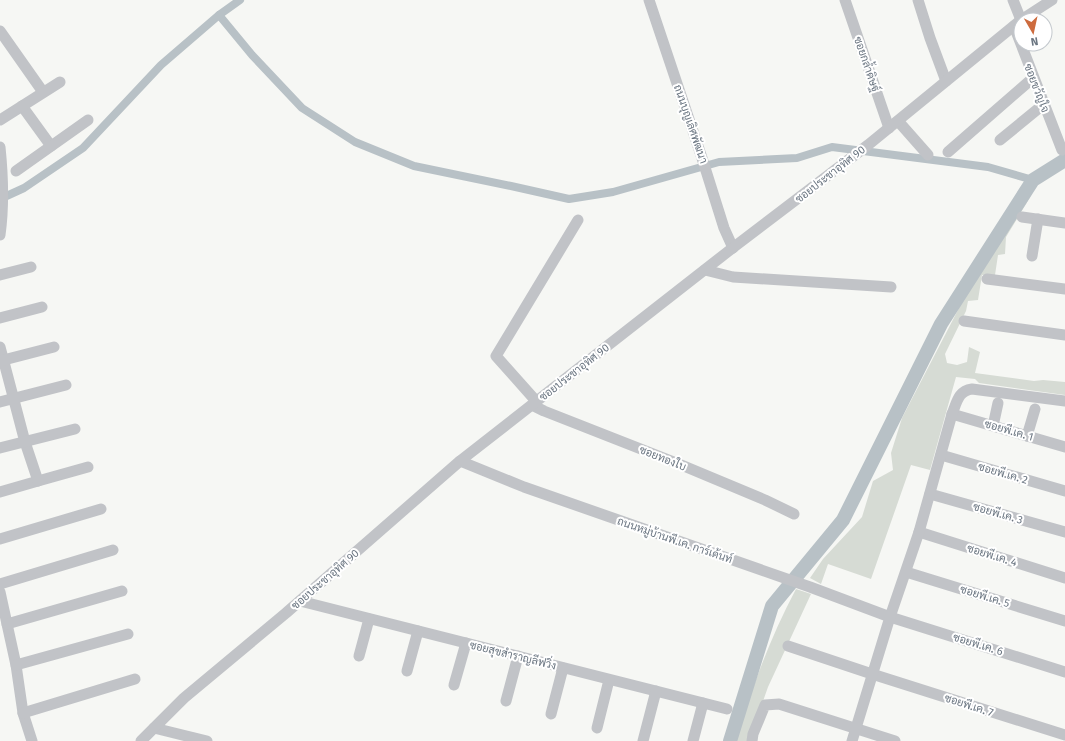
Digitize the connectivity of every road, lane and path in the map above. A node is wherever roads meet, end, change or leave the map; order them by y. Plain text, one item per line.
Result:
1 (649, 0) edge
2 (845, 0) edge
3 (918, 0) edge
4 (1013, 0) edge
5 (1052, 0) edge
6 (1016, 12) edge
7 (1033, 12) edge
8 (1013, 26) edge
9 (0, 31) edge
10 (1027, 52) edge
11 (1033, 78) junction
12 (946, 81) junction
13 (60, 82) dead end
14 (43, 92) junction
15 (1044, 104) junction
16 (22, 106) junction
17 (0, 120) edge
18 (88, 120) dead end
19 (894, 124) junction
20 (1000, 140) dead end
21 (51, 146) junction
22 (0, 147) edge
23 (1062, 150) dead end
24 (948, 152) dead end
25 (928, 155) dead end
26 (16, 171) dead end
27 (1022, 217) dead end
28 (1038, 219) junction
29 (578, 220) dead end
30 (1065, 223) edge
31 (0, 235) edge
32 (733, 248) junction
33 (1032, 256) dead end
34 (31, 267) dead end
35 (705, 270) junction
36 (0, 275) edge
37 (987, 279) dead end
38 (891, 287) dead end
39 (1065, 289) edge
40 (42, 307) dead end
41 (0, 318) edge
42 (964, 321) dead end
43 (1065, 335) edge
44 (54, 347) dead end
45 (0, 348) edge
46 (1, 361) edge
47 (66, 385) dead end
48 (14, 399) junction
49 (1065, 401) edge
50 (0, 402) edge
51 (534, 403) junction
52 (998, 403) dead end
53 (1035, 409) dead end
54 (952, 414) junction
55 (993, 426) junction
56 (75, 429) dead end
57 (1027, 436) junction
58 (25, 442) junction
59 (1065, 446) edge
60 (0, 448) edge
61 (941, 455) junction
62 (460, 460) junction
63 (88, 467) dead end
64 (38, 481) junction
65 (1065, 491) edge
66 (0, 492) edge
67 (930, 494) junction
68 (101, 509) dead end
69 (794, 514) dead end
70 (919, 532) junction
71 (1065, 532) edge
72 (0, 539) edge
73 (112, 550) dead end
74 (906, 572) junction
75 (1065, 578) edge
76 (0, 584) edge
77 (122, 590) dead end
78 (0, 592) edge
79 (300, 601) junction
80 (890, 617) junction
81 (369, 619) junction
82 (1065, 621) edge
83 (7, 624) junction
84 (418, 631) junction
85 (128, 634) dead end
86 (466, 643) junction
87 (788, 646) dead end
88 (360, 656) dead end
89 (518, 656) junction
90 (16, 665) junction
91 (563, 668) junction
92 (407, 672) dead end
93 (1065, 672) edge
94 (872, 674) junction
95 (135, 679) dead end
96 (610, 680) junction
97 (454, 685) dead end
98 (656, 691) junction
99 (506, 701) dead end
100 (703, 703) junction
101 (727, 709) dead end
102 (23, 714) junction
103 (551, 714) dead end
104 (154, 728) junction
105 (597, 728) dead end
106 (855, 729) junction
107 (1065, 735) edge
108 (32, 741) edge
109 (141, 741) edge
110 (207, 741) edge
111 (643, 741) edge
112 (693, 741) edge
113 (752, 741) edge
114 (852, 741) edge
115 (895, 741) edge

1 - 32 street, ถนนบุญเลิศพัฒนา
2 - 19 street, ซอยกล้ำดิษฐ์
3 - 12 street
4 - 6 street, ซอยขวัญใจ
5 - 7 street, ซอยประชาอุทิศ 90
8 - 12 street, ซอยประชาอุทิศ 90
9 - 14 street
10 - 11 street, ซอยขวัญใจ
11 - 15 street, ซอยขวัญใจ
11 - 24 street
12 - 19 street, ซอยประชาอุทิศ 90
13 - 14 street
14 - 16 street
15 - 20 street
15 - 23 street, ซอยขวัญใจ
16 - 17 street
16 - 21 street
18 - 21 street
19 - 25 street
19 - 32 street, ซอยประชาอุทิศ 90
21 - 26 street
22 - 31 street
27 - 28 street
28 - 30 street
28 - 33 street
29 - 51 street
32 - 35 street, ซอยประชาอุทิศ 90
34 - 36 street
35 - 38 street
35 - 51 street, ซอยประชาอุทิศ 90
37 - 39 street
40 - 41 street
42 - 43 street
44 - 46 street
45 - 46 street
46 - 48 street
47 - 48 street
48 - 50 street
48 - 58 street
49 - 54 street
51 - 62 street, ซอยประชาอุทิศ 90
51 - 69 street, ซอยทองใบ
52 - 55 street
53 - 57 street
54 - 55 street, ซอยพี.เค. 1
54 - 61 street
55 - 57 street, ซอยพี.เค. 1
56 - 58 street
57 - 59 street, ซอยพี.เค. 1
58 - 60 street
58 - 64 street
61 - 65 street, ซอยพี.เค. 2
61 - 67 street
62 - 79 street, ซอยประชาอุทิศ 90
62 - 80 street, ถนนหมู่บ้านพี.เค. การ์เด้นท์
63 - 64 street
64 - 66 street
67 - 70 street
67 - 71 street, ซอยพี.เค. 3
68 - 72 street
70 - 74 street
70 - 75 street, ซอยพี.เค. 4
73 - 76 street
74 - 80 street
74 - 82 street, ซอยพี.เค. 5
77 - 83 street
78 - 83 street
79 - 81 street, ซอยสุขสำราญลีฟวิ่ง
79 - 104 street, ซอยประชาอุทิศ 90
80 - 93 street, ซอยพี.เค. 6
80 - 94 street
81 - 84 street, ซอยสุขสำราญลีฟวิ่ง
81 - 88 street
83 - 90 street
84 - 86 street, ซอยสุขสำราญลีฟวิ่ง
84 - 92 street
85 - 90 street
86 - 89 street, ซอยสุขสำราญลีฟวิ่ง
86 - 97 street
87 - 94 street, ซอยพี.เค. 7
89 - 91 street, ซอยสุขสำราญลีฟวิ่ง
89 - 99 street
90 - 102 street
91 - 96 street, ซอยสุขสำราญลีฟวิ่ง
91 - 103 street
94 - 106 street
94 - 107 street, ซอยพี.เค. 7
95 - 102 street
96 - 98 street, ซอยสุขสำราญลีฟวิ่ง
96 - 105 street
98 - 100 street, ซอยสุขสำราญลีฟวิ่ง
98 - 111 street
100 - 101 street, ซอยสุขสำราญลีฟวิ่ง
100 - 112 street
102 - 108 street
104 - 109 street, ซอยประชาอุทิศ 90
104 - 110 street
106 - 113 street
106 - 114 street
106 - 115 street

